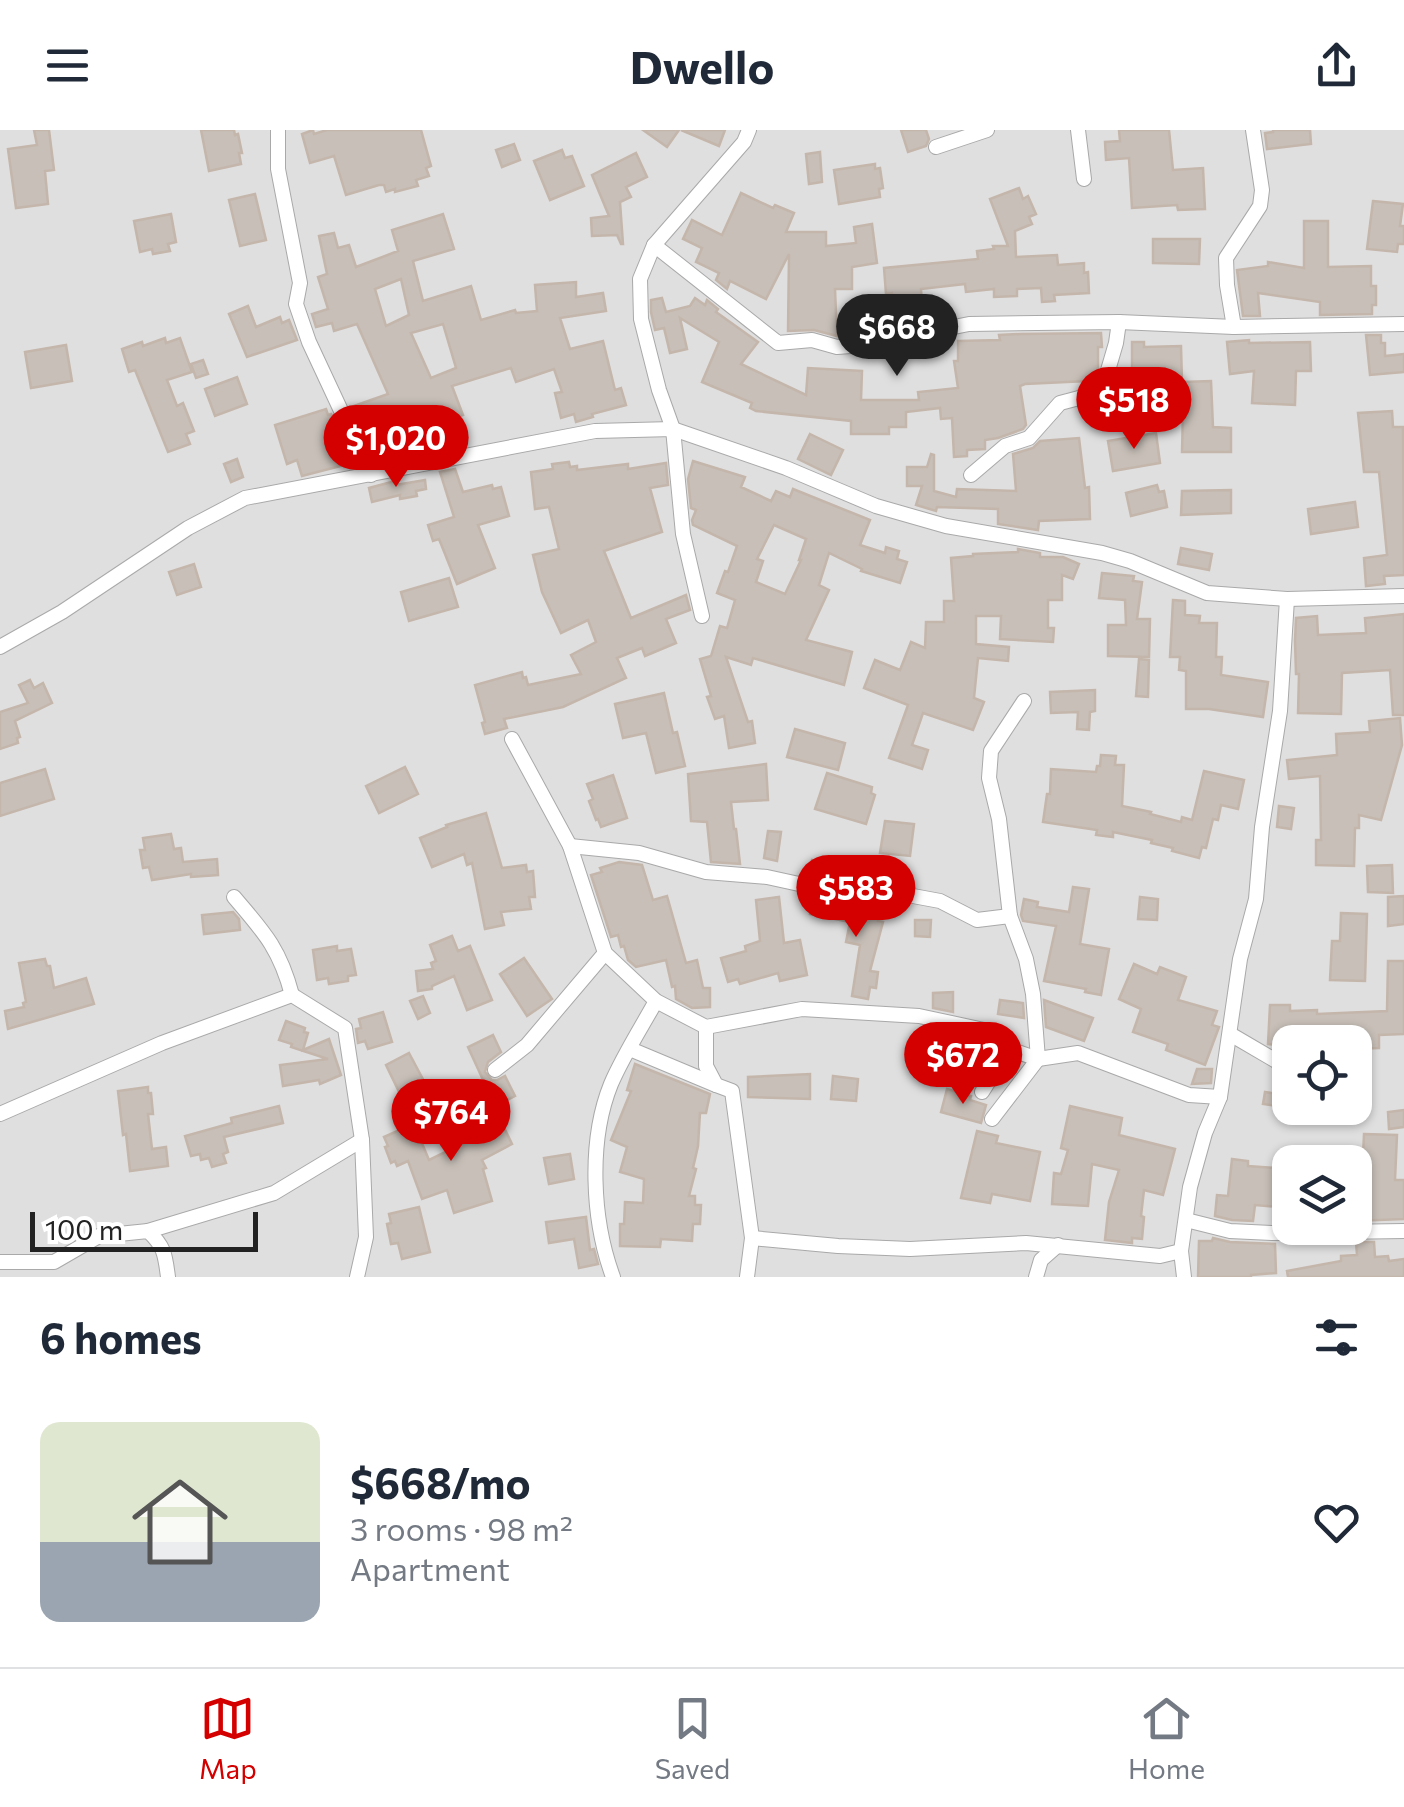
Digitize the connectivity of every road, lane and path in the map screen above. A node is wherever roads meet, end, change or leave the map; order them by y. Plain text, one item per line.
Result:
1 (278, 130) edge
2 (749, 130) edge
3 (988, 130) edge
4 (1078, 130) edge
5 (1252, 130) edge
6 (936, 147) dead end
7 (1084, 179) dead end
8 (654, 245) junction
9 (1119, 322) junction
10 (1404, 324) edge
11 (1234, 327) junction
12 (673, 428) junction
13 (372, 475) junction
14 (971, 475) dead end
15 (1404, 596) edge
16 (1287, 600) junction
17 (702, 616) dead end
18 (0, 647) edge
19 (1024, 701) dead end
20 (512, 739) dead end
21 (570, 846) junction
22 (234, 897) dead end
23 (1010, 916) junction
24 (605, 953) junction
25 (292, 995) junction
26 (656, 1001) junction
27 (706, 1027) junction
28 (1230, 1034) junction
29 (630, 1048) junction
30 (1009, 1048) junction
31 (1272, 1058) edge
32 (1038, 1059) junction
33 (495, 1070) dead end
34 (716, 1085) junction
35 (982, 1092) dead end
36 (1220, 1096) junction
37 (0, 1114) edge
38 (992, 1119) dead end
39 (362, 1140) junction
40 (1186, 1220) junction
41 (1404, 1231) edge
42 (148, 1232) junction
43 (752, 1238) junction
44 (1058, 1244) junction
45 (1181, 1251) junction
46 (0, 1262) edge
47 (168, 1277) edge
48 (357, 1277) edge
49 (614, 1277) edge
50 (746, 1277) edge
51 (1036, 1277) edge
52 (1184, 1277) edge

1 - 13 street
2 - 8 street
3 - 6 street
4 - 7 street
5 - 11 street
8 - 9 street
8 - 12 street
9 - 11 street
9 - 14 street
10 - 11 street
12 - 13 street
12 - 16 street
12 - 17 street
13 - 18 street
15 - 16 street
16 - 28 street
19 - 23 street
20 - 21 street
21 - 23 street
21 - 24 street
22 - 25 street
23 - 32 street
24 - 26 street
24 - 33 street
25 - 37 street
25 - 39 street
26 - 27 street
26 - 29 street
27 - 30 street
27 - 34 street
28 - 31 street
28 - 36 street
29 - 34 street
29 - 49 street
30 - 32 street
30 - 35 street
32 - 36 street
32 - 38 street
34 - 43 street
36 - 40 street
39 - 42 street
39 - 48 street
40 - 41 street
40 - 45 street
42 - 46 street
42 - 47 street
43 - 44 street
43 - 50 street
44 - 45 street
44 - 51 street
45 - 52 street

